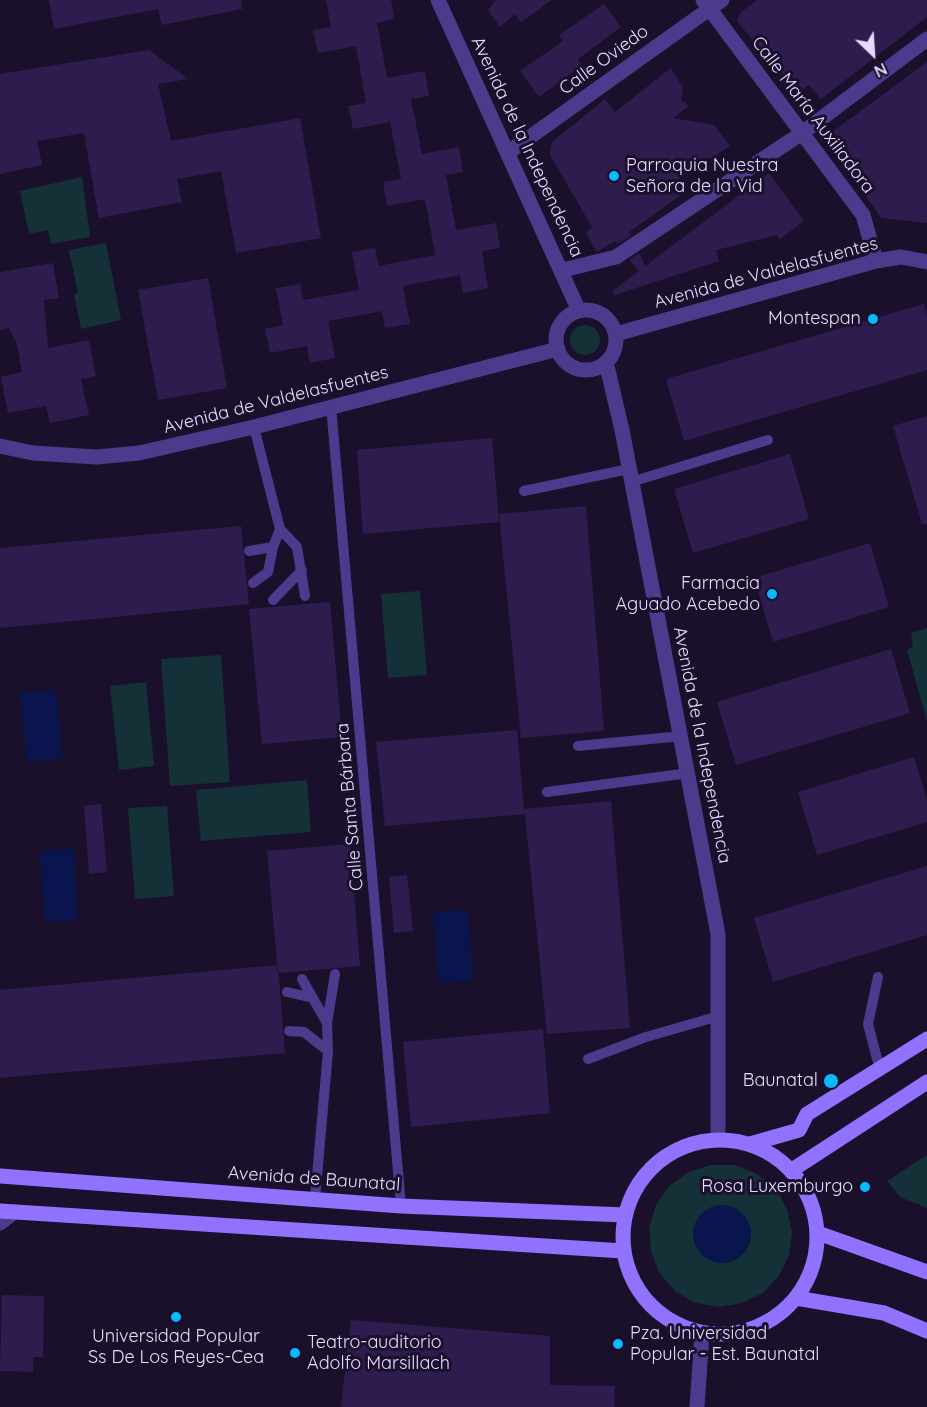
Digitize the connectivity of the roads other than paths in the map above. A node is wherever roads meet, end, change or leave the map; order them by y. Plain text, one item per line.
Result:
1 (438, 0) edge
2 (712, 3) edge
3 (927, 39) edge
4 (802, 133) junction
5 (509, 152) junction
6 (876, 261) junction
7 (927, 262) edge
8 (563, 270) junction
9 (579, 311) junction
10 (616, 334) junction
11 (558, 349) junction
12 (606, 362) junction
13 (332, 406) junction
14 (254, 427) junction
15 (768, 440) dead end
16 (0, 446) edge
17 (630, 476) junction
18 (524, 491) dead end
19 (280, 529) junction
20 (273, 547) junction
21 (249, 551) dead end
22 (302, 570) junction
23 (253, 583) dead end
24 (305, 596) dead end
25 (273, 600) dead end
26 (682, 736) junction
27 (578, 746) dead end
28 (689, 773) junction
29 (547, 792) dead end
30 (334, 974) dead end
31 (878, 977) dead end
32 (302, 979) dead end
33 (287, 992) dead end
34 (313, 998) junction
35 (719, 1016) junction
36 (327, 1023) junction
37 (290, 1031) dead end
38 (927, 1039) edge
39 (328, 1051) junction
40 (588, 1059) dead end
41 (880, 1070) junction
42 (927, 1082) edge
43 (718, 1139) junction
44 (750, 1144) junction
45 (792, 1170) junction
46 (0, 1176) edge
47 (315, 1199) junction
48 (401, 1206) junction
49 (7, 1211) edge
50 (625, 1215) junction
51 (0, 1223) edge
52 (818, 1233) junction
53 (623, 1251) junction
54 (927, 1272) edge
55 (796, 1298) junction
56 (927, 1331) edge
57 (702, 1333) junction
58 (697, 1407) edge

1 - 5 street, Avenida de la Independencia
2 - 4 street, Calle María Auxiliadora
2 - 5 street, Calle Oviedo
3 - 4 street
4 - 6 street, Calle María Auxiliadora
4 - 8 street
5 - 8 street, Avenida de la Independencia
6 - 7 street, Avenida de Valdelasfuentes
6 - 10 street, Avenida de Valdelasfuentes
8 - 9 street, Avenida de la Independencia
9 - 10 street
9 - 11 street
10 - 12 street
11 - 12 street
11 - 13 street, Avenida de Valdelasfuentes
12 - 17 street, Avenida de la Independencia
13 - 14 street, Avenida de Valdelasfuentes
13 - 48 lane, Calle Santa Bárbara
14 - 16 street, Avenida de Valdelasfuentes
14 - 19 lane
15 - 17 lane
17 - 18 lane
17 - 26 street, Avenida de la Independencia
19 - 20 lane
19 - 22 lane
20 - 21 lane
20 - 23 lane
22 - 24 lane
22 - 25 lane
26 - 27 lane
26 - 28 street, Avenida de la Independencia
28 - 29 lane
28 - 35 street, Avenida de la Independencia
30 - 36 lane
31 - 41 lane
32 - 34 lane
33 - 34 lane
34 - 36 lane
35 - 40 lane
35 - 43 street, Avenida de la Independencia
36 - 39 lane
37 - 39 lane
38 - 41 main road
39 - 47 lane
41 - 44 main road
42 - 45 main road
43 - 44 main road
43 - 50 main road
44 - 45 main road
45 - 52 main road
46 - 47 main road, Avenida de Baunatal
47 - 48 main road, Avenida de Baunatal
48 - 50 main road, Avenida de Baunatal
49 - 51 street
49 - 53 main road
50 - 53 main road
52 - 54 main road
52 - 55 main road
53 - 57 main road
55 - 56 main road
55 - 57 main road
57 - 58 street

